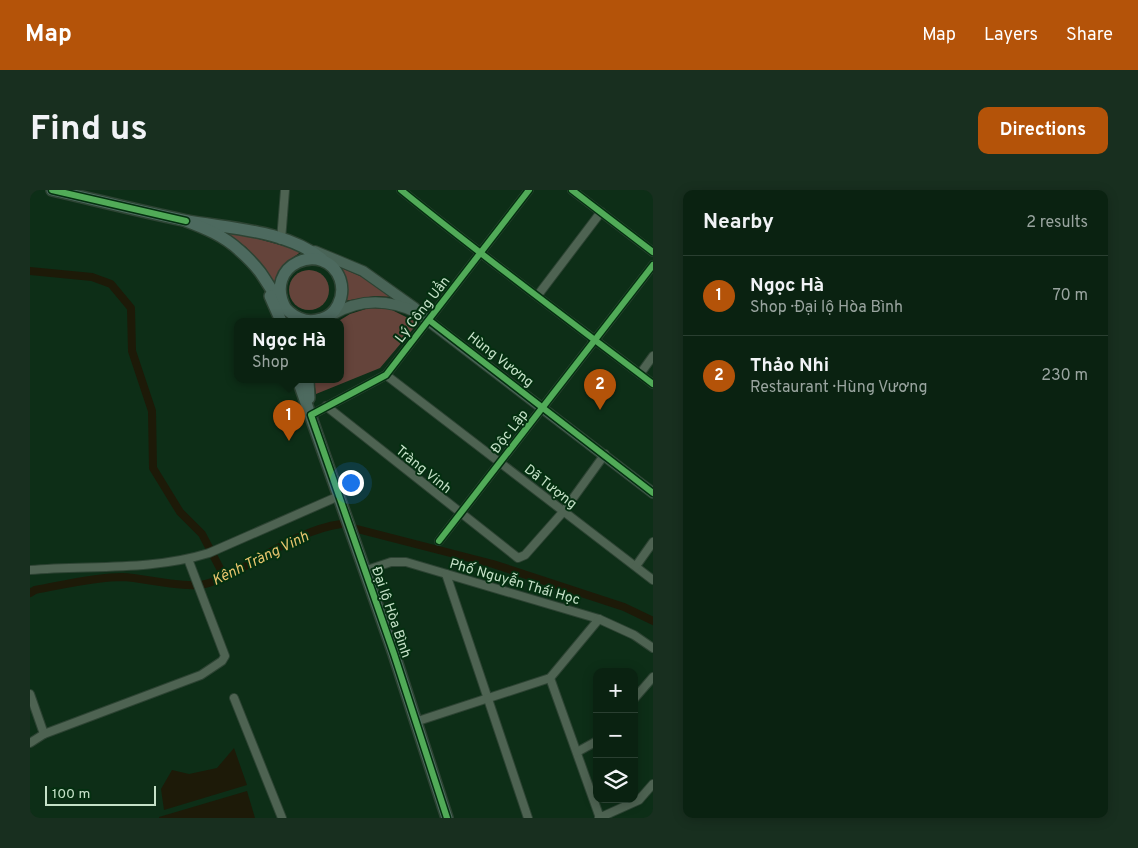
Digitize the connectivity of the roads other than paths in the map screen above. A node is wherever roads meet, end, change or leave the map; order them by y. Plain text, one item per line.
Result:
1 (52, 190) edge
2 (285, 190) edge
3 (401, 190) edge
4 (529, 190) edge
5 (572, 190) edge
6 (86, 194) edge
7 (601, 212) junction
8 (186, 221) junction
9 (281, 240) junction
10 (299, 245) junction
11 (653, 252) edge
12 (481, 255) junction
13 (322, 261) junction
14 (653, 265) edge
15 (353, 266) junction
16 (259, 271) junction
17 (538, 295) junction
18 (281, 299) junction
19 (279, 318) edge
20 (281, 318) edge
21 (300, 318) edge
22 (328, 318) edge
23 (429, 320) junction
24 (595, 340) junction
25 (653, 356) edge
26 (640, 374) junction
27 (386, 375) junction
28 (299, 383) edge
29 (308, 383) edge
30 (653, 384) edge
31 (326, 406) junction
32 (542, 408) junction
33 (311, 415) junction
34 (605, 454) junction
35 (500, 462) junction
36 (653, 493) edge
37 (339, 496) junction
38 (564, 512) junction
39 (460, 513) junction
40 (439, 540) dead end
41 (653, 542) edge
42 (188, 560) junction
43 (636, 566) junction
44 (30, 570) edge
45 (364, 571) junction
46 (446, 574) junction
47 (653, 580) edge
48 (599, 619) junction
49 (653, 648) edge
50 (550, 678) junction
51 (653, 678) edge
52 (30, 694) edge
53 (638, 695) edge
54 (234, 698) dead end
55 (487, 699) junction
56 (415, 722) junction
57 (44, 734) junction
58 (30, 743) edge
59 (593, 744) edge
60 (576, 752) junction
61 (653, 784) edge
62 (282, 818) edge
63 (447, 818) edge
64 (528, 818) edge
65 (599, 818) edge

1 - 6 highway
2 - 9 street
3 - 12 street
4 - 12 street, Lý Công Uẩn
5 - 7 street
6 - 8 highway
7 - 11 street
7 - 17 street
8 - 9 highway
8 - 16 highway
9 - 10 highway
10 - 13 highway
10 - 15 main road
12 - 17 street
12 - 23 street, Lý Công Uẩn
13 - 15 main road
13 - 18 highway
13 - 22 highway
14 - 24 street, Độc Lập
15 - 23 main road
16 - 18 highway
16 - 19 highway
17 - 24 street
18 - 20 highway
18 - 21 highway
22 - 23 main road
23 - 27 street, Lý Công Uẩn
23 - 32 main road, Hùng Vương
24 - 26 street
24 - 32 street, Độc Lập
25 - 26 street
26 - 30 street
27 - 31 street, Lý Công Uẩn
27 - 35 street, Dã Tượng
28 - 33 highway
29 - 33 highway
31 - 33 street, Lý Công Uẩn
31 - 39 street, Tràng Vinh
32 - 34 main road, Hùng Vương
32 - 35 street, Độc Lập
33 - 37 highway, Đại lộ Hòa Bình
34 - 36 main road, Hùng Vương
34 - 38 street, Tràng Vinh
35 - 38 street, Dã Tượng
35 - 39 street, Độc Lập
37 - 42 street
37 - 45 highway, Đại lộ Hòa Bình
38 - 39 street, Tràng Vinh
38 - 43 street, Dã Tượng
39 - 40 street, Độc Lập
41 - 43 street
42 - 44 street
42 - 57 street
43 - 47 street, Dã Tượng
45 - 46 street, Phố Nguyễn Thái Học
45 - 56 highway, Đại lộ Hòa Bình
46 - 48 street, Phố Nguyễn Thái Học
46 - 55 street
48 - 49 street, Phố Nguyễn Thái Học
48 - 50 street
50 - 55 street
50 - 60 street
51 - 53 street
52 - 57 street
54 - 62 street
55 - 56 street
55 - 64 street
56 - 63 highway, Đại lộ Hòa Bình
57 - 58 street
59 - 60 street
60 - 65 street
61 - 65 street

